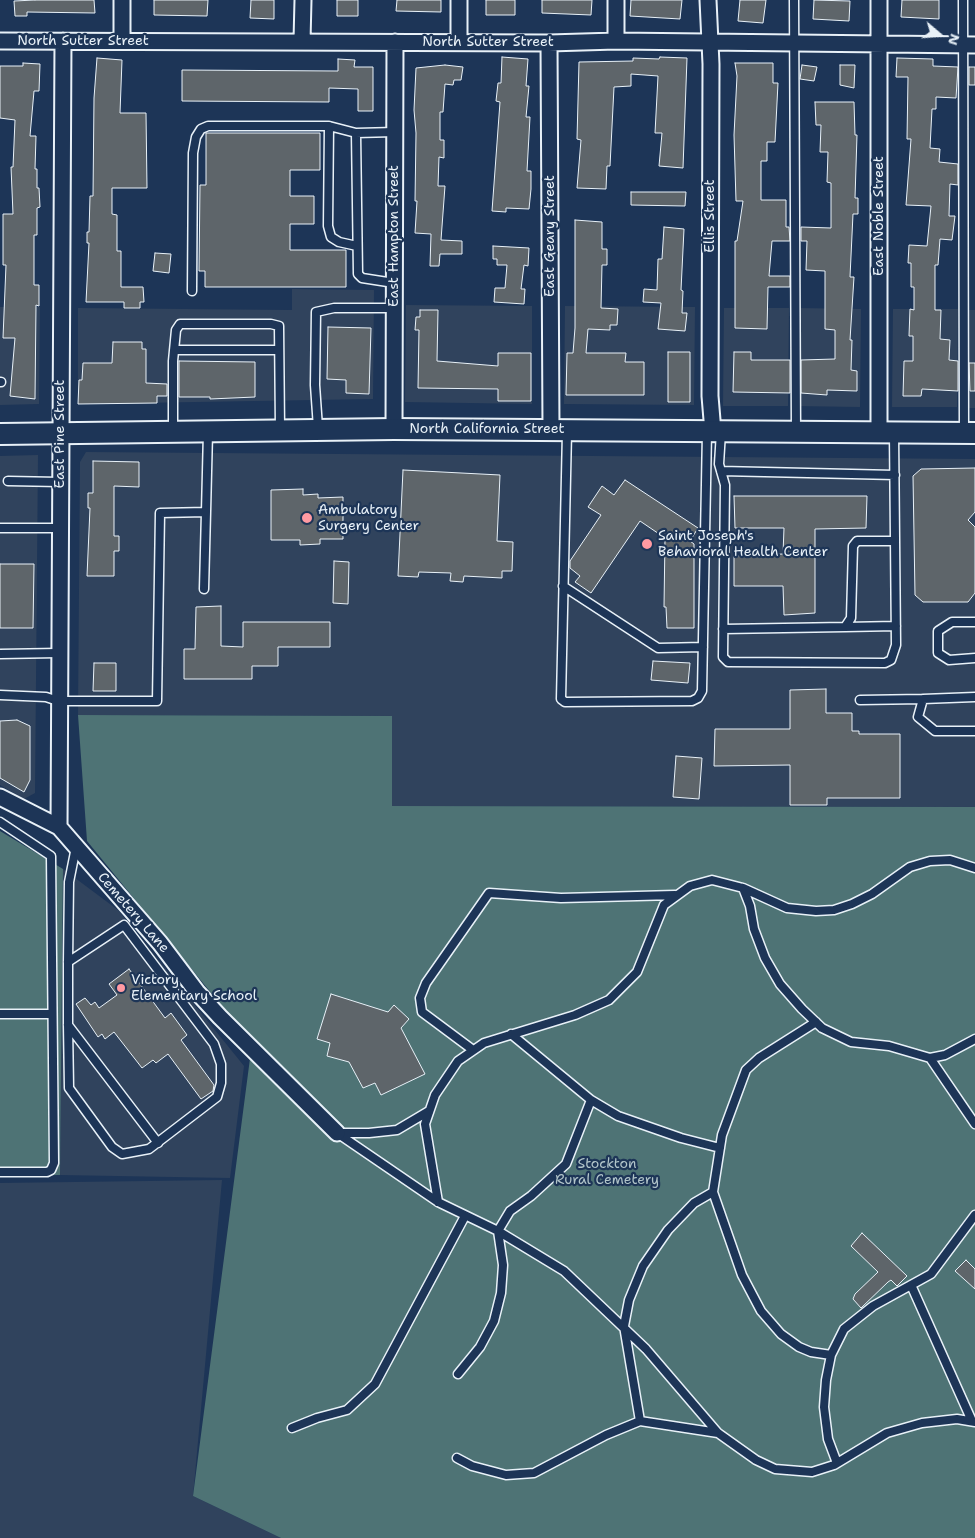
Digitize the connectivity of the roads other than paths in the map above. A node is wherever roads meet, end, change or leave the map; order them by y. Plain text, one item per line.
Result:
1 (122, 0) edge
2 (303, 0) edge
3 (459, 0) edge
4 (616, 0) edge
5 (708, 0) edge
6 (794, 0) edge
7 (879, 0) edge
8 (963, 0) edge
9 (616, 40) junction
10 (0, 41) edge
11 (63, 41) junction
12 (122, 41) junction
13 (302, 41) junction
14 (395, 42) junction
15 (459, 42) junction
16 (549, 43) junction
17 (709, 43) junction
18 (794, 44) junction
19 (879, 44) junction
20 (969, 45) edge
21 (330, 126) junction
22 (395, 132) junction
23 (356, 133) junction
24 (357, 246) junction
25 (394, 283) junction
26 (192, 291) dead end
27 (394, 308) junction
28 (174, 350) junction
29 (279, 350) junction
30 (394, 429) junction
31 (319, 430) junction
32 (559, 430) junction
33 (280, 431) junction
34 (208, 432) junction
35 (714, 432) junction
36 (796, 432) junction
37 (173, 433) junction
38 (886, 433) junction
39 (970, 433) edge
40 (0, 434) edge
41 (60, 434) junction
42 (721, 471) junction
43 (895, 475) junction
44 (8, 481) dead end
45 (60, 482) junction
46 (206, 512) junction
47 (0, 528) edge
48 (60, 528) junction
49 (895, 541) junction
50 (564, 586) junction
51 (204, 588) dead end
52 (975, 622) edge
53 (896, 626) junction
54 (845, 627) junction
55 (723, 629) junction
56 (703, 648) junction
57 (58, 653) junction
58 (0, 654) edge
59 (975, 658) edge
60 (0, 695) edge
61 (975, 697) edge
62 (860, 700) dead end
63 (923, 700) junction
64 (58, 701) junction
65 (975, 731) edge
66 (0, 797) edge
67 (0, 822) edge
68 (59, 827) junction
69 (76, 848) junction
70 (975, 868) edge
71 (743, 888) junction
72 (675, 895) junction
73 (68, 962) junction
74 (0, 1014) edge
75 (52, 1014) junction
76 (816, 1022) junction
77 (68, 1025) junction
78 (511, 1034) junction
79 (975, 1039) edge
80 (473, 1050) junction
81 (930, 1058) junction
82 (591, 1100) junction
83 (429, 1111) junction
84 (975, 1124) edge
85 (337, 1133) junction
86 (158, 1143) junction
87 (720, 1148) junction
88 (0, 1172) edge
89 (713, 1192) junction
90 (438, 1202) junction
91 (975, 1215) edge
92 (465, 1216) junction
93 (498, 1231) junction
94 (911, 1285) junction
95 (624, 1326) junction
96 (831, 1355) junction
97 (458, 1374) dead end
98 (640, 1421) junction
99 (974, 1421) edge
100 (292, 1428) dead end
101 (718, 1433) junction
102 (457, 1458) dead end
103 (838, 1463) junction

1 - 12 street
2 - 13 street
3 - 15 street
4 - 9 street
5 - 17 street, Ellis Street
6 - 18 lane
7 - 19 street, East Noble Street
8 - 20 lane
9 - 16 street, North Sutter Street
9 - 17 street, North Sutter Street
10 - 11 street, North Sutter Street
11 - 12 street, North Sutter Street
11 - 41 street, East Pine Street
12 - 13 street, North Sutter Street
13 - 14 street, North Sutter Street
14 - 15 street, North Sutter Street
14 - 22 street, East Hampton Street
15 - 16 street, North Sutter Street
16 - 32 street, East Geary Street
17 - 18 street, North Sutter Street
17 - 35 street, Ellis Street
18 - 19 street, North Sutter Street
18 - 36 lane
19 - 20 street, North Sutter Street
19 - 38 street, East Noble Street
20 - 39 lane
21 - 23 lane
21 - 24 lane
21 - 26 lane
22 - 23 lane
22 - 25 street, East Hampton Street
23 - 24 lane
24 - 25 lane
25 - 27 street, East Hampton Street
27 - 30 street, East Hampton Street
27 - 31 lane
28 - 29 lane
28 - 29 lane
28 - 37 lane
29 - 33 lane
30 - 31 street, North California Street
30 - 32 street, North California Street
31 - 33 street, North California Street
32 - 35 street, North California Street
32 - 50 lane
33 - 34 street, North California Street
34 - 37 street, North California Street
34 - 46 lane
35 - 36 street, North California Street
35 - 42 lane
35 - 56 lane
36 - 38 street, North California Street
37 - 41 street, North California Street
38 - 39 street, North California Street
38 - 43 lane
40 - 41 street, North California Street
41 - 45 street, East Pine Street
42 - 43 lane
42 - 55 lane
43 - 49 lane
44 - 45 lane
45 - 48 street, East Pine Street
46 - 51 lane
46 - 64 lane
47 - 48 lane
48 - 57 street, East Pine Street
49 - 53 lane
49 - 54 lane
50 - 56 lane
50 - 56 lane
52 - 59 lane
53 - 54 lane
53 - 55 lane
54 - 55 lane
57 - 58 lane
57 - 64 street, East Pine Street
60 - 64 lane
61 - 63 lane
62 - 63 lane
63 - 65 lane
64 - 68 street, East Pine Street
66 - 68 street, Cemetery Lane
67 - 75 lane
68 - 69 street, Cemetery Lane
69 - 73 lane
69 - 85 street, Cemetery Lane
70 - 71 lane
71 - 72 lane
71 - 76 lane
72 - 78 lane
72 - 80 lane
73 - 77 lane
73 - 86 lane
74 - 75 lane
75 - 88 lane
76 - 81 lane
76 - 87 lane
77 - 86 lane
77 - 86 lane
78 - 80 lane
78 - 82 lane
79 - 81 lane
80 - 83 lane
81 - 84 lane
82 - 87 lane
82 - 93 lane
83 - 85 lane
83 - 90 lane
85 - 90 lane
87 - 89 lane
89 - 95 lane
89 - 96 lane
90 - 92 lane
91 - 94 lane
92 - 93 lane
92 - 100 lane
93 - 95 lane
93 - 97 lane
94 - 96 lane
94 - 99 lane
95 - 98 lane
95 - 101 lane
96 - 103 lane
98 - 101 lane
98 - 102 lane
99 - 103 lane
101 - 103 lane

